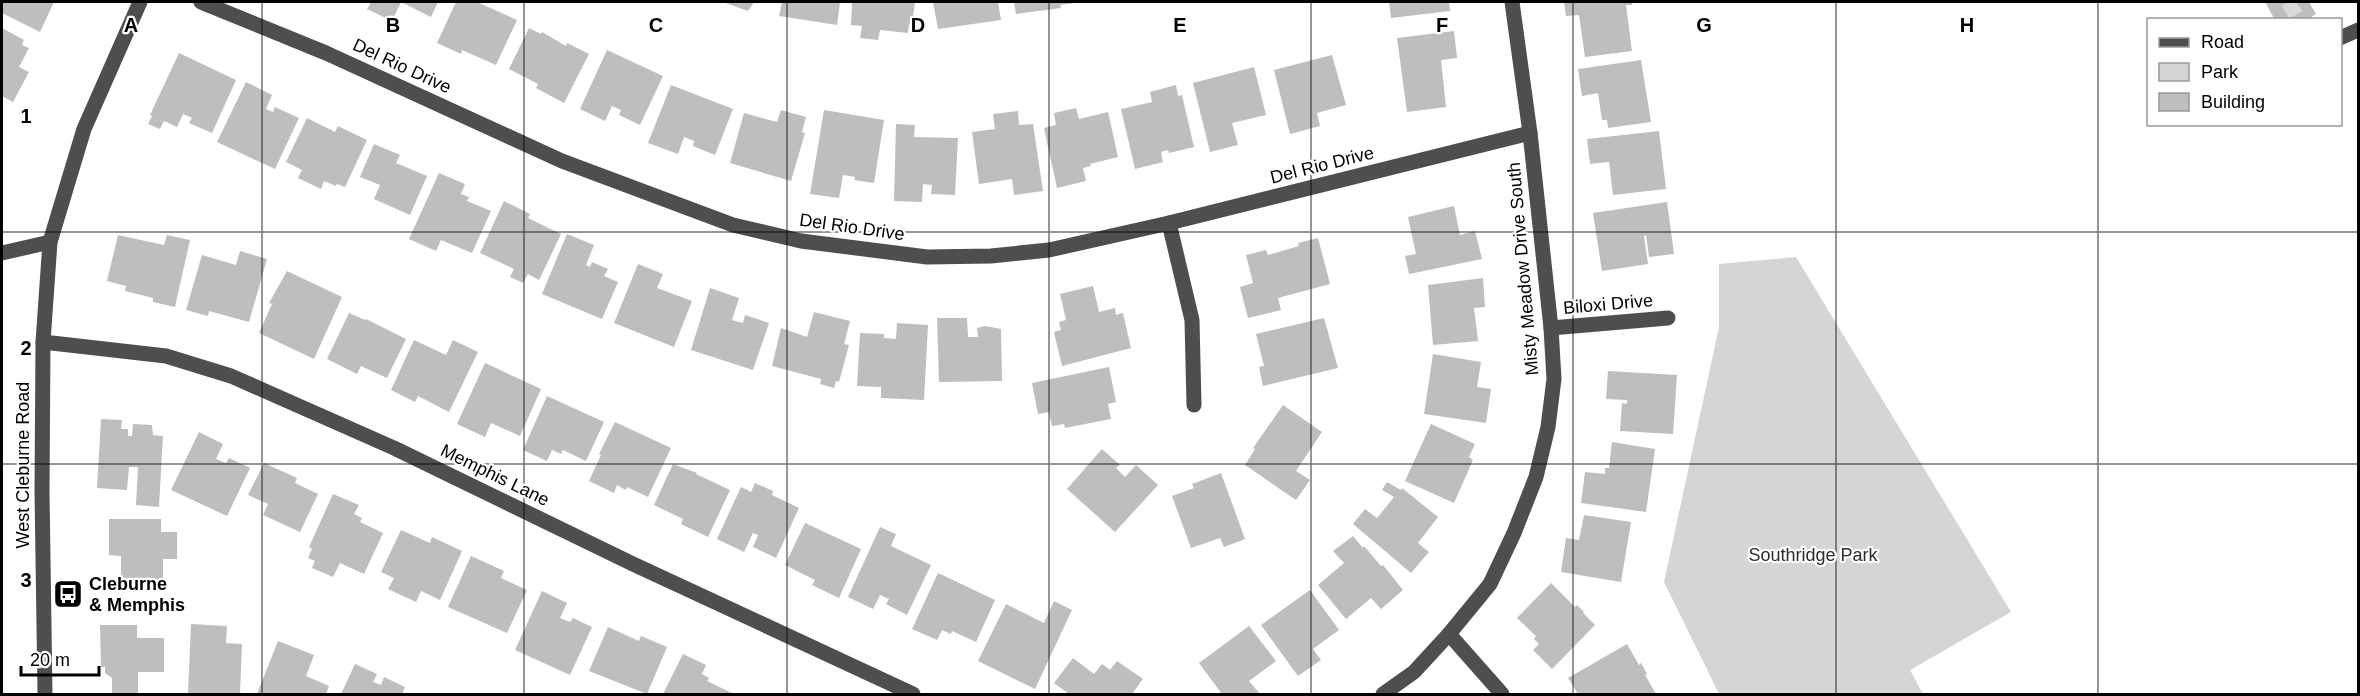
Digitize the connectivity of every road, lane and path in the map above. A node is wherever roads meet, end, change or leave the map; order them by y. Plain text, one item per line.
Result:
1 (140, 2) edge
2 (201, 2) edge
3 (1512, 2) edge
4 (2358, 30) edge
5 (2342, 37) edge
6 (1530, 133) junction
7 (1168, 223) junction
8 (50, 242) junction
9 (2, 253) edge
10 (1668, 318) dead end
11 (1551, 328) junction
12 (43, 342) junction
13 (1194, 405) dead end
14 (1449, 634) junction
15 (45, 694) edge
16 (913, 694) edge
17 (1383, 694) edge
18 (1502, 694) edge

1 - 8 street, West Cleburne Road
2 - 7 street, Del Rio Drive
3 - 6 street, Misty Meadow Drive South
4 - 5 street
6 - 7 street, Del Rio Drive
6 - 11 street, Misty Meadow Drive South
7 - 13 street
8 - 9 street
8 - 12 street, West Cleburne Road
10 - 11 street, Biloxi Drive
11 - 14 street, Misty Meadow Drive South
12 - 15 street, West Cleburne Road
12 - 16 street, Memphis Lane
14 - 17 street, Misty Meadow Drive South
14 - 18 street

